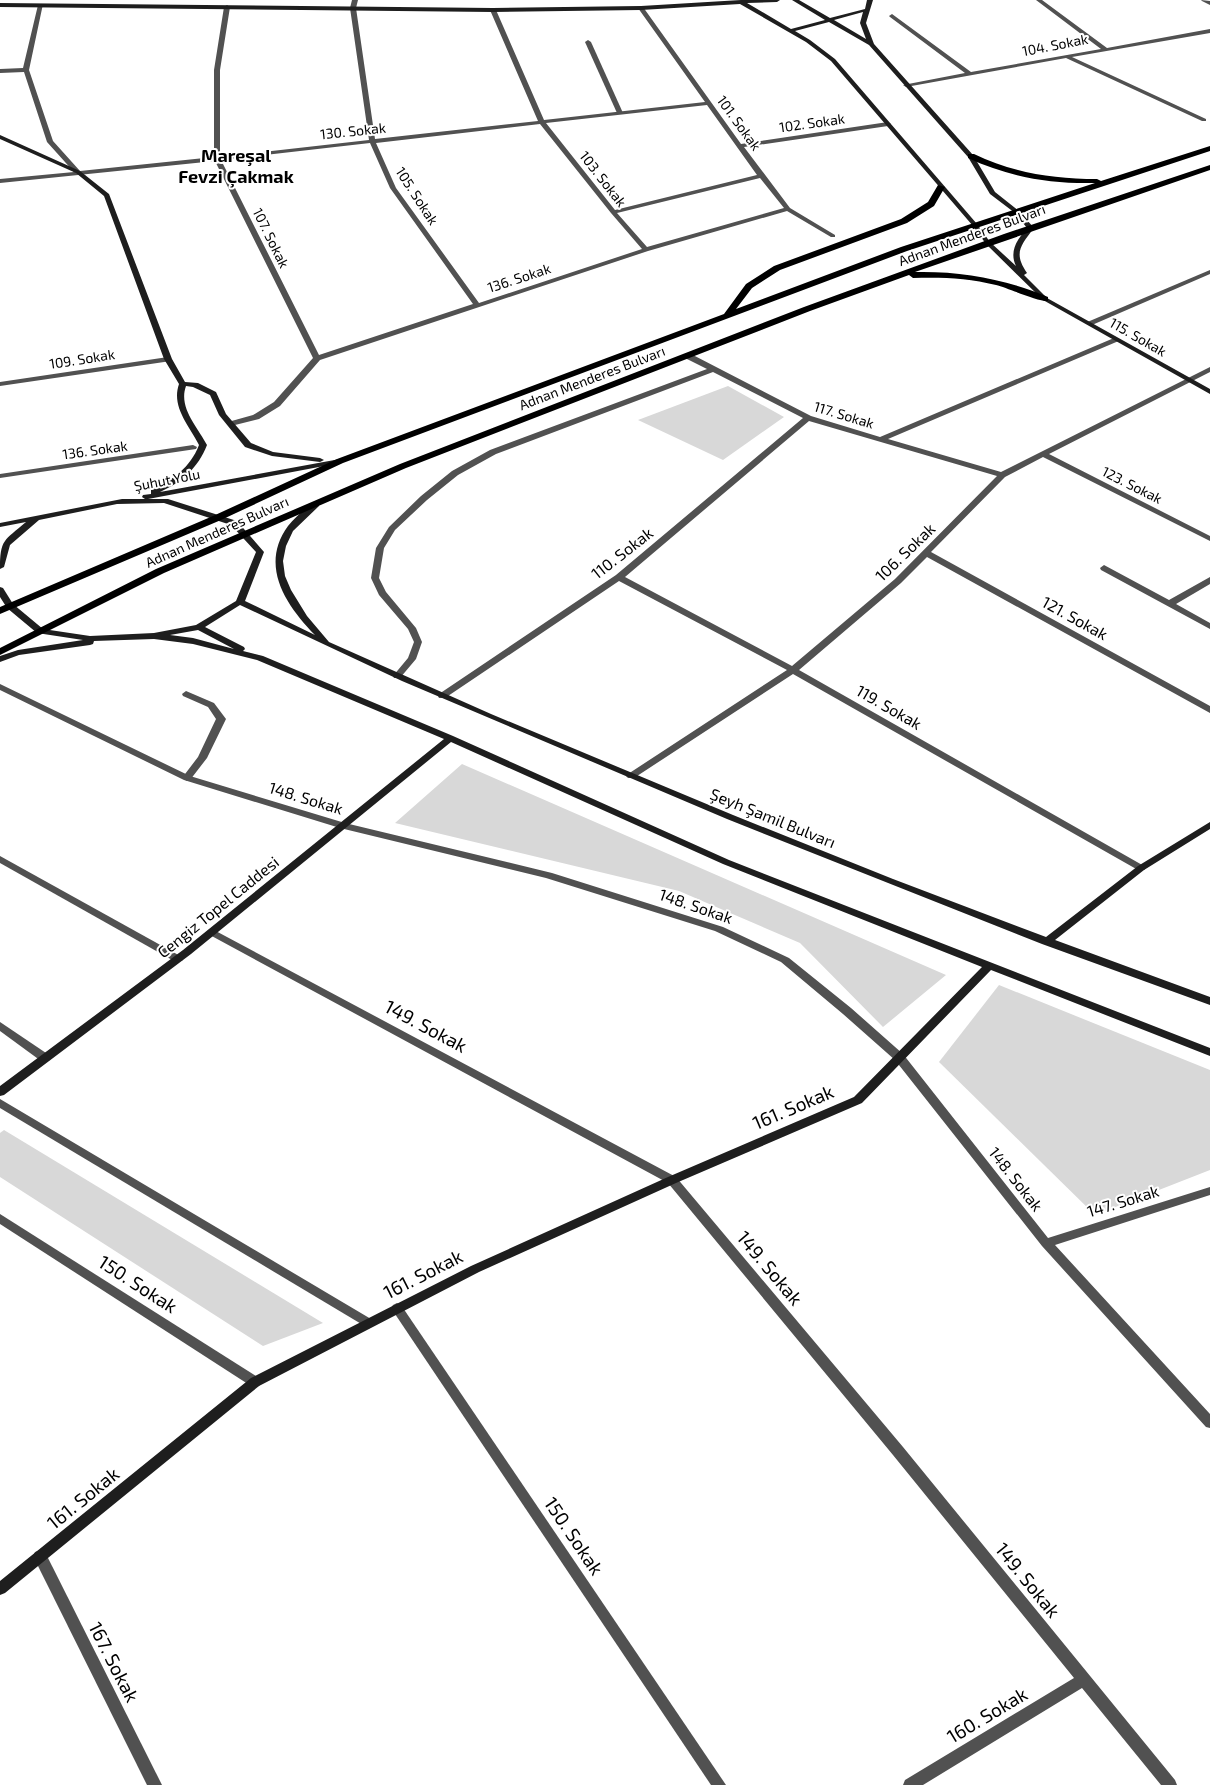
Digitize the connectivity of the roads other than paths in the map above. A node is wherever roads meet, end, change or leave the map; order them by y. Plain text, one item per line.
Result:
1 (355, 0) edge
2 (777, 0) edge
3 (796, 0) edge
4 (870, 0) edge
5 (1039, 0) edge
6 (1204, 0) edge
7 (740, 1) edge
8 (110, 3) edge
9 (1210, 3) edge
10 (0, 5) edge
11 (41, 5) junction
12 (227, 7) junction
13 (353, 8) junction
14 (641, 8) junction
15 (493, 10) junction
16 (866, 10) junction
17 (892, 16) dead end
18 (831, 20) junction
19 (789, 30) junction
20 (1210, 31) edge
21 (588, 42) dead end
22 (871, 44) junction
23 (1104, 48) junction
24 (1065, 56) junction
25 (26, 70) junction
26 (0, 71) edge
27 (971, 74) junction
28 (906, 85) junction
29 (708, 103) junction
30 (620, 113) junction
31 (1204, 120) dead end
32 (542, 122) junction
33 (888, 124) junction
34 (0, 137) edge
35 (372, 141) junction
36 (740, 146) junction
37 (1210, 148) edge
38 (971, 156) junction
39 (217, 158) junction
40 (1210, 167) edge
41 (78, 172) junction
42 (761, 176) junction
43 (0, 180) edge
44 (1112, 180) junction
45 (940, 187) junction
46 (788, 209) junction
47 (613, 212) junction
48 (1017, 212) junction
49 (975, 225) junction
50 (1031, 228) junction
51 (833, 236) dead end
52 (988, 243) junction
53 (646, 250) junction
54 (1210, 272) edge
55 (898, 276) junction
56 (1045, 299) junction
57 (1054, 304) junction
58 (477, 305) junction
59 (728, 314) junction
60 (1089, 323) junction
61 (1117, 340) junction
62 (688, 356) junction
63 (317, 358) junction
64 (168, 359) junction
65 (1210, 369) edge
66 (714, 370) junction
67 (1187, 379) junction
68 (0, 384) edge
69 (183, 384) junction
70 (1210, 392) edge
71 (808, 418) junction
72 (231, 424) junction
73 (881, 440) junction
74 (192, 447) dead end
75 (1043, 454) junction
76 (340, 461) junction
77 (1002, 475) junction
78 (0, 476) edge
79 (136, 498) junction
80 (116, 502) junction
81 (316, 504) junction
82 (37, 517) junction
83 (217, 518) junction
84 (0, 524) edge
85 (245, 534) junction
86 (1210, 539) edge
87 (926, 553) junction
88 (0, 567) edge
89 (1104, 568) dead end
90 (619, 577) junction
91 (1210, 580) edge
92 (0, 590) edge
93 (240, 602) junction
94 (1170, 604) junction
95 (10, 606) junction
96 (0, 611) edge
97 (1210, 626) edge
98 (199, 627) junction
99 (40, 631) junction
100 (154, 636) junction
101 (116, 639) junction
102 (331, 647) junction
103 (0, 652) edge
104 (260, 658) junction
105 (0, 659) edge
106 (793, 670) junction
107 (397, 676) junction
108 (0, 687) edge
109 (186, 694) dead end
110 (442, 696) junction
111 (1210, 710) edge
112 (450, 738) junction
113 (631, 776) junction
114 (187, 778) junction
115 (1210, 825) edge
116 (343, 826) junction
117 (0, 859) edge
118 (1141, 868) junction
119 (212, 932) junction
120 (1046, 942) junction
121 (178, 959) junction
122 (990, 965) junction
123 (1210, 1001) edge
124 (0, 1026) edge
125 (1210, 1052) edge
126 (899, 1057) junction
127 (45, 1058) junction
128 (0, 1092) edge
129 (0, 1102) edge
130 (672, 1180) junction
131 (1210, 1191) edge
132 (0, 1218) edge
133 (1046, 1243) junction
134 (397, 1308) junction
135 (367, 1322) junction
136 (255, 1382) junction
137 (1210, 1423) edge
138 (40, 1556) junction
139 (0, 1589) edge
140 (1084, 1679) junction
141 (155, 1785) edge
142 (719, 1785) edge
143 (910, 1785) edge
144 (1170, 1785) edge

1 - 13 street, 105. Sokak
2 - 7 main road
3 - 18 main road
4 - 16 main road
5 - 23 street
6 - 9 street
7 - 14 main road
7 - 19 main road, 115. Sokak
8 - 11 main road
8 - 12 main road
10 - 11 main road
11 - 25 street
12 - 13 main road
12 - 39 street, 107. Sokak
13 - 15 main road
13 - 35 street, 105. Sokak
14 - 15 main road
14 - 29 street, 101. Sokak
15 - 32 street, 103. Sokak
16 - 18 main road
16 - 22 main road
17 - 27 street
18 - 19 main road
18 - 22 main road
19 - 33 main road, 115. Sokak
20 - 23 street, 104. Sokak
21 - 30 street
22 - 28 main road
23 - 24 street, 104. Sokak
24 - 27 street, 104. Sokak
24 - 31 street
25 - 26 street
25 - 41 street
27 - 28 street, 104. Sokak
28 - 38 main road
29 - 30 street, 130. Sokak
29 - 36 street, 101. Sokak
30 - 32 street, 130. Sokak
32 - 35 street, 130. Sokak
32 - 47 street, 103. Sokak
33 - 36 street, 102. Sokak
33 - 45 main road, 115. Sokak
34 - 41 main road
35 - 39 street, 130. Sokak
35 - 58 street, 105. Sokak
36 - 42 street, 101. Sokak
37 - 44 main road, Adnan Menderes Bulvarı
38 - 44 main road
38 - 48 main road
39 - 41 street, 130. Sokak
39 - 63 street, 107. Sokak
40 - 50 main road, Adnan Menderes Bulvarı
41 - 43 street, 130. Sokak
41 - 64 main road
42 - 46 street, 101. Sokak
42 - 47 street
44 - 48 main road, Adnan Menderes Bulvarı
45 - 49 main road, 115. Sokak
45 - 59 main road
46 - 51 street, 101. Sokak
46 - 53 street, 136. Sokak
47 - 53 street, 103. Sokak
48 - 49 main road, Adnan Menderes Bulvarı
48 - 50 main road
49 - 52 main road, 115. Sokak
49 - 59 main road, Adnan Menderes Bulvarı
50 - 52 main road, Adnan Menderes Bulvarı
50 - 57 main road, 115. Sokak
52 - 55 main road, Adnan Menderes Bulvarı
52 - 56 main road, 115. Sokak
53 - 58 street, 136. Sokak
54 - 60 street
55 - 56 main road
55 - 62 main road, Adnan Menderes Bulvarı
56 - 57 main road, 115. Sokak
57 - 60 main road, 115. Sokak
58 - 63 street, 136. Sokak
59 - 76 main road, Adnan Menderes Bulvarı
60 - 61 main road, 115. Sokak
61 - 67 main road, 115. Sokak
61 - 73 street
62 - 66 street, 117. Sokak
62 - 81 main road, Adnan Menderes Bulvarı
63 - 72 street
64 - 68 street, 109. Sokak
64 - 69 main road
65 - 67 street, 106. Sokak
66 - 71 street, 117. Sokak
66 - 107 street
67 - 70 main road, 115. Sokak
67 - 75 street, 106. Sokak
69 - 72 main road
69 - 79 main road
71 - 73 street, 117. Sokak
71 - 90 street, 110. Sokak
72 - 76 main road
73 - 77 street, 117. Sokak
74 - 78 street, 136. Sokak
75 - 77 street, 106. Sokak
75 - 86 street, 123. Sokak
76 - 79 main road, Şuhut Yolu
76 - 83 main road, Adnan Menderes Bulvarı
77 - 87 street, 106. Sokak
79 - 80 main road, Şuhut Yolu
80 - 82 main road, Şuhut Yolu
80 - 83 main road
81 - 85 main road, Adnan Menderes Bulvarı
81 - 102 main road
82 - 84 main road, Şuhut Yolu
82 - 88 main road
83 - 85 main road
83 - 95 main road, Adnan Menderes Bulvarı
85 - 93 main road
85 - 99 main road, Adnan Menderes Bulvarı
87 - 106 street, 106. Sokak
87 - 111 street, 121. Sokak
89 - 94 street
90 - 106 street, 119. Sokak
90 - 110 street, 110. Sokak
91 - 94 street
92 - 95 main road
93 - 98 main road
93 - 102 main road, Şeyh Şamil Bulvarı
94 - 97 street
95 - 96 main road, Adnan Menderes Bulvarı
95 - 99 main road
98 - 100 main road
98 - 104 main road
99 - 101 main road
99 - 103 main road, Adnan Menderes Bulvarı
100 - 101 main road
100 - 104 main road
101 - 105 main road
102 - 107 main road, Şeyh Şamil Bulvarı
104 - 112 main road
106 - 113 street, 106. Sokak
106 - 118 street, 119. Sokak
107 - 110 main road, Şeyh Şamil Bulvarı
108 - 114 street, 148. Sokak
109 - 114 street
110 - 113 main road, Şeyh Şamil Bulvarı
112 - 116 main road, Cengiz Topel Caddesi
112 - 122 main road
113 - 120 main road, Şeyh Şamil Bulvarı
114 - 116 street, 148. Sokak
115 - 118 main road
116 - 119 main road, Cengiz Topel Caddesi
116 - 126 street, 148. Sokak
117 - 121 street
118 - 120 main road
119 - 121 main road, Cengiz Topel Caddesi
119 - 130 street, 149. Sokak
120 - 123 main road, Şeyh Şamil Bulvarı
121 - 127 main road, Cengiz Topel Caddesi
122 - 125 main road
122 - 126 main road, 161. Sokak
124 - 127 street
126 - 130 main road, 161. Sokak
126 - 133 street, 148. Sokak
127 - 128 main road, Cengiz Topel Caddesi
129 - 135 street
130 - 134 main road, 161. Sokak
130 - 140 street, 149. Sokak
131 - 133 street, 147. Sokak
132 - 136 street, 150. Sokak
133 - 137 street, 148. Sokak
134 - 135 main road, 161. Sokak
134 - 142 street, 150. Sokak
135 - 136 main road, 161. Sokak
136 - 138 main road, 161. Sokak
138 - 139 main road, 161. Sokak
138 - 141 street, 167. Sokak
140 - 143 street, 160. Sokak
140 - 144 street, 149. Sokak

